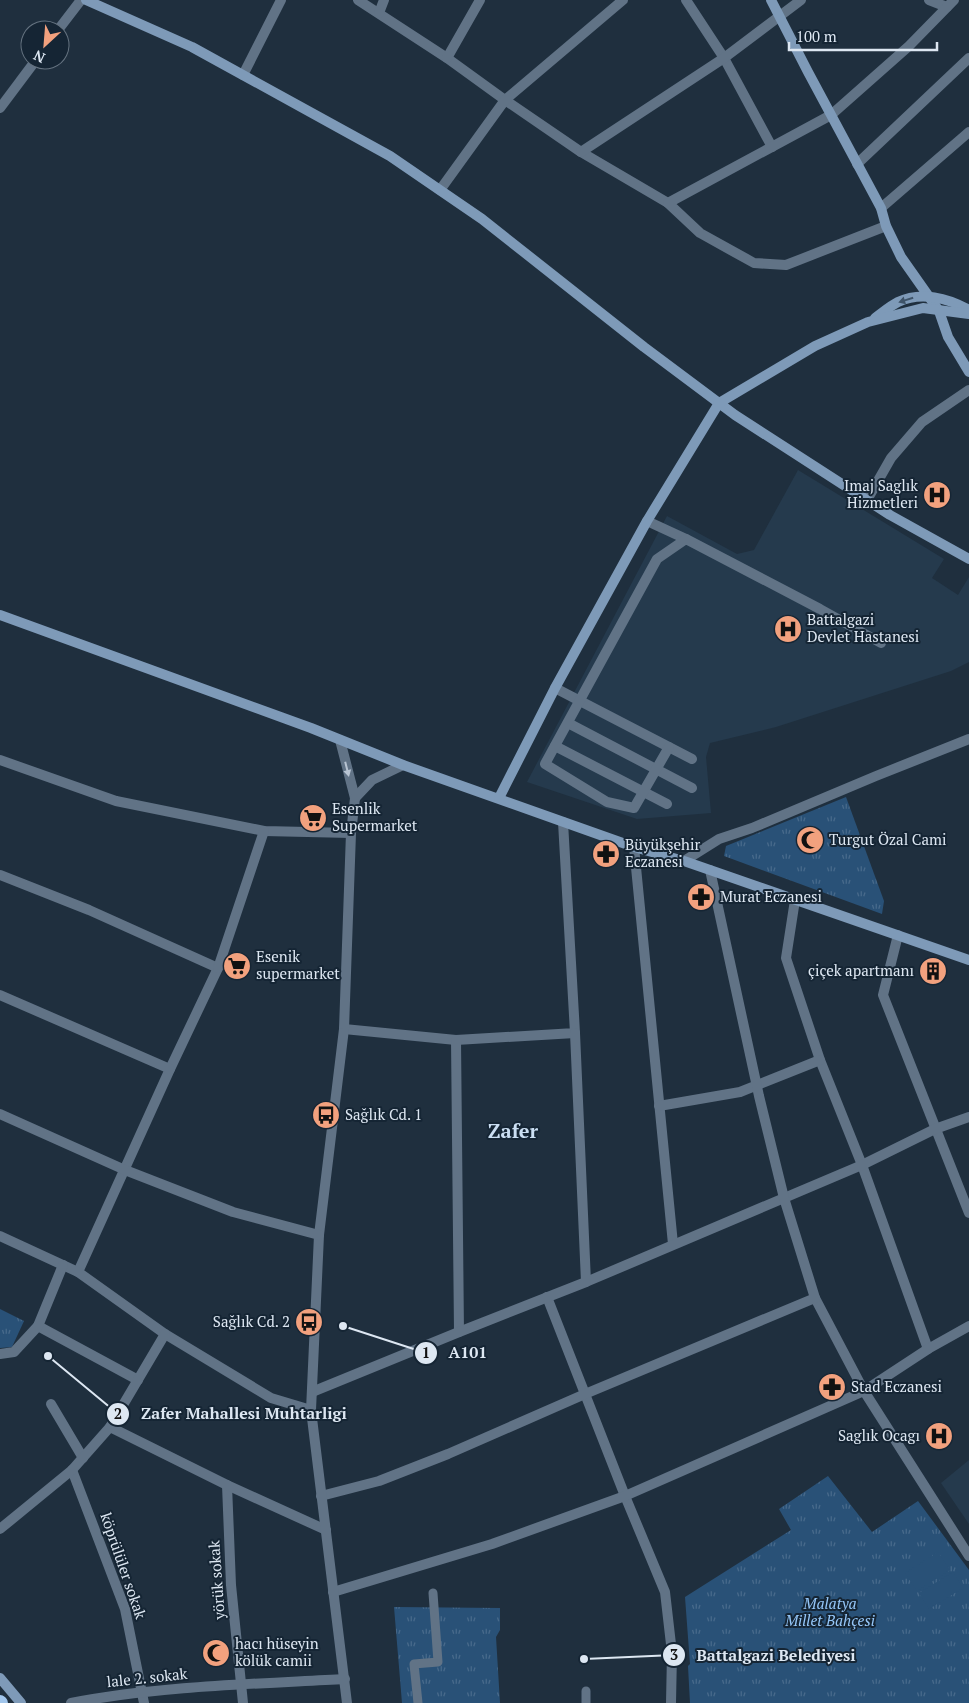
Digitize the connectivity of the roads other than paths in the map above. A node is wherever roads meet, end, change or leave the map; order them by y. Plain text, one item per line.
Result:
1 (81, 0) edge
2 (86, 0) edge
3 (281, 0) edge
4 (358, 0) edge
5 (384, 0) edge
6 (480, 0) edge
7 (623, 0) edge
8 (686, 0) edge
9 (771, 0) edge
10 (800, 0) edge
11 (929, 0) edge
12 (951, 4) edge
13 (379, 13) junction
14 (780, 17) junction
15 (66, 20) edge
16 (448, 58) junction
17 (724, 58) junction
18 (969, 58) edge
19 (28, 70) edge
20 (243, 75) junction
21 (505, 100) junction
22 (1, 103) edge
23 (831, 115) junction
24 (969, 132) edge
25 (772, 147) junction
26 (582, 152) junction
27 (857, 164) junction
28 (440, 190) junction
29 (668, 203) junction
30 (881, 208) junction
31 (886, 226) junction
32 (929, 297) junction
33 (969, 310) edge
34 (939, 311) junction
35 (969, 314) edge
36 (868, 322) junction
37 (969, 372) edge
38 (969, 390) edge
39 (719, 403) junction
40 (867, 500) junction
41 (647, 521) junction
42 (686, 539) junction
43 (969, 559) edge
44 (0, 615) edge
45 (881, 643) dead end
46 (555, 688) junction
47 (580, 701) junction
48 (568, 723) junction
49 (969, 739) edge
50 (340, 740) junction
51 (555, 746) junction
52 (668, 747) junction
53 (692, 759) dead end
54 (0, 760) edge
55 (403, 765) junction
56 (656, 770) junction
57 (692, 788) dead end
58 (643, 792) junction
59 (355, 798) junction
60 (499, 798) junction
61 (667, 804) dead end
62 (563, 822) junction
63 (264, 831) junction
64 (351, 833) junction
65 (634, 847) junction
66 (684, 861) junction
67 (710, 870) junction
68 (0, 874) edge
69 (795, 900) junction
70 (898, 936) junction
71 (969, 960) edge
72 (218, 968) junction
73 (0, 995) edge
74 (344, 1029) junction
75 (575, 1032) junction
76 (456, 1040) junction
77 (820, 1060) junction
78 (170, 1069) junction
79 (756, 1085) junction
80 (659, 1106) junction
81 (0, 1114) edge
82 (969, 1117) edge
83 (935, 1129) junction
84 (862, 1164) junction
85 (125, 1170) junction
86 (784, 1198) junction
87 (969, 1213) edge
88 (319, 1235) junction
89 (0, 1236) edge
90 (673, 1244) junction
91 (63, 1266) junction
92 (78, 1272) junction
93 (586, 1282) junction
94 (547, 1297) junction
95 (815, 1298) junction
96 (38, 1326) junction
97 (969, 1326) edge
98 (459, 1332) junction
99 (165, 1334) junction
100 (928, 1349) junction
101 (0, 1354) edge
102 (138, 1380) junction
103 (864, 1391) junction
104 (312, 1392) junction
105 (585, 1394) junction
106 (51, 1404) dead end
107 (311, 1410) junction
108 (110, 1427) junction
109 (83, 1458) junction
110 (72, 1470) junction
111 (227, 1485) junction
112 (321, 1496) junction
113 (625, 1496) junction
114 (0, 1529) edge
115 (326, 1530) junction
116 (969, 1556) edge
117 (333, 1592) junction
118 (433, 1593) dead end
119 (0, 1678) edge
120 (345, 1679) junction
121 (241, 1685) junction
122 (586, 1691) dead end
123 (144, 1698) edge
124 (21, 1703) edge
125 (71, 1703) edge
126 (243, 1703) edge
127 (347, 1703) edge
128 (418, 1703) edge
129 (586, 1703) edge
130 (671, 1703) edge

1 - 15 street
2 - 20 main road
3 - 20 street
4 - 13 street
5 - 13 street
6 - 16 street
7 - 21 street
8 - 17 street
9 - 14 main road
10 - 14 street
11 - 12 street
12 - 23 street
13 - 16 street
14 - 17 street
14 - 23 main road
16 - 21 street
17 - 25 street
17 - 26 street
18 - 27 street
19 - 22 street
20 - 28 main road
21 - 26 street
21 - 28 street
23 - 25 street
23 - 27 main road
24 - 30 street
25 - 29 street
26 - 29 street
27 - 30 main road
28 - 39 main road
29 - 31 street
30 - 31 main road
31 - 32 main road
32 - 33 main road
32 - 34 main road
32 -> 36 main road
34 - 35 main road
34 - 36 main road
34 - 37 main road
36 - 39 main road
38 - 40 street
39 - 40 main road
39 - 41 main road
40 - 43 main road
41 - 42 street
41 - 46 main road
42 - 45 street
42 - 47 street
44 - 50 main road
46 - 47 street
46 - 60 main road
47 - 48 street
47 - 52 street
48 - 51 street
48 - 56 street
49 - 66 street
50 - 55 main road
50 -> 59 street
51 - 58 street
51 - 58 street
52 - 53 street
52 - 56 street
54 - 63 street
55 - 59 street
55 - 60 main road
56 - 57 street
56 - 58 street
58 - 61 street
59 - 64 street
60 - 62 main road
62 - 65 main road
62 - 75 street
63 - 64 street
63 - 72 street
64 - 74 street
65 - 66 main road
65 - 80 street
66 - 67 main road
67 - 69 main road
67 - 79 street
68 - 72 street
69 - 70 main road
69 - 77 street
70 - 71 main road
70 - 83 street
72 - 78 street
73 - 78 street
74 - 76 street
74 - 88 street
75 - 76 street
75 - 93 street
76 - 98 street
77 - 79 street
77 - 84 street
78 - 85 street
79 - 80 street
79 - 86 street
80 - 90 street
81 - 85 street
82 - 83 street
83 - 84 street
83 - 87 street
84 - 86 street
84 - 100 street
85 - 88 street
85 - 92 street
86 - 90 street
86 - 95 street
88 - 104 street
89 - 91 street
90 - 93 street
91 - 92 street
91 - 96 street
92 - 99 street
93 - 94 street
94 - 98 street
94 - 105 street
95 - 103 street
95 - 105 street
96 - 101 street
96 - 102 street
97 - 100 street
98 - 104 street
99 - 102 street
99 - 107 street
100 - 103 street
102 - 108 street
103 - 113 street
103 - 116 street
104 - 107 street
105 - 112 street
105 - 113 street
106 - 109 street
107 - 112 street
108 - 109 street
108 - 111 street
109 - 110 street
110 - 114 street
110 - 123 street, köprülüler sokak
111 - 115 street
111 - 121 street, yörük sokak
112 - 115 street
113 - 117 street
113 - 130 street
115 - 117 street
117 - 120 street
118 - 128 street
119 - 124 main road
120 - 121 street, lale 2. sokak
120 - 127 street
121 - 123 street, lale 2. sokak
121 - 126 street, yörük sokak
122 - 129 street
123 - 125 street, lale 2. sokak

